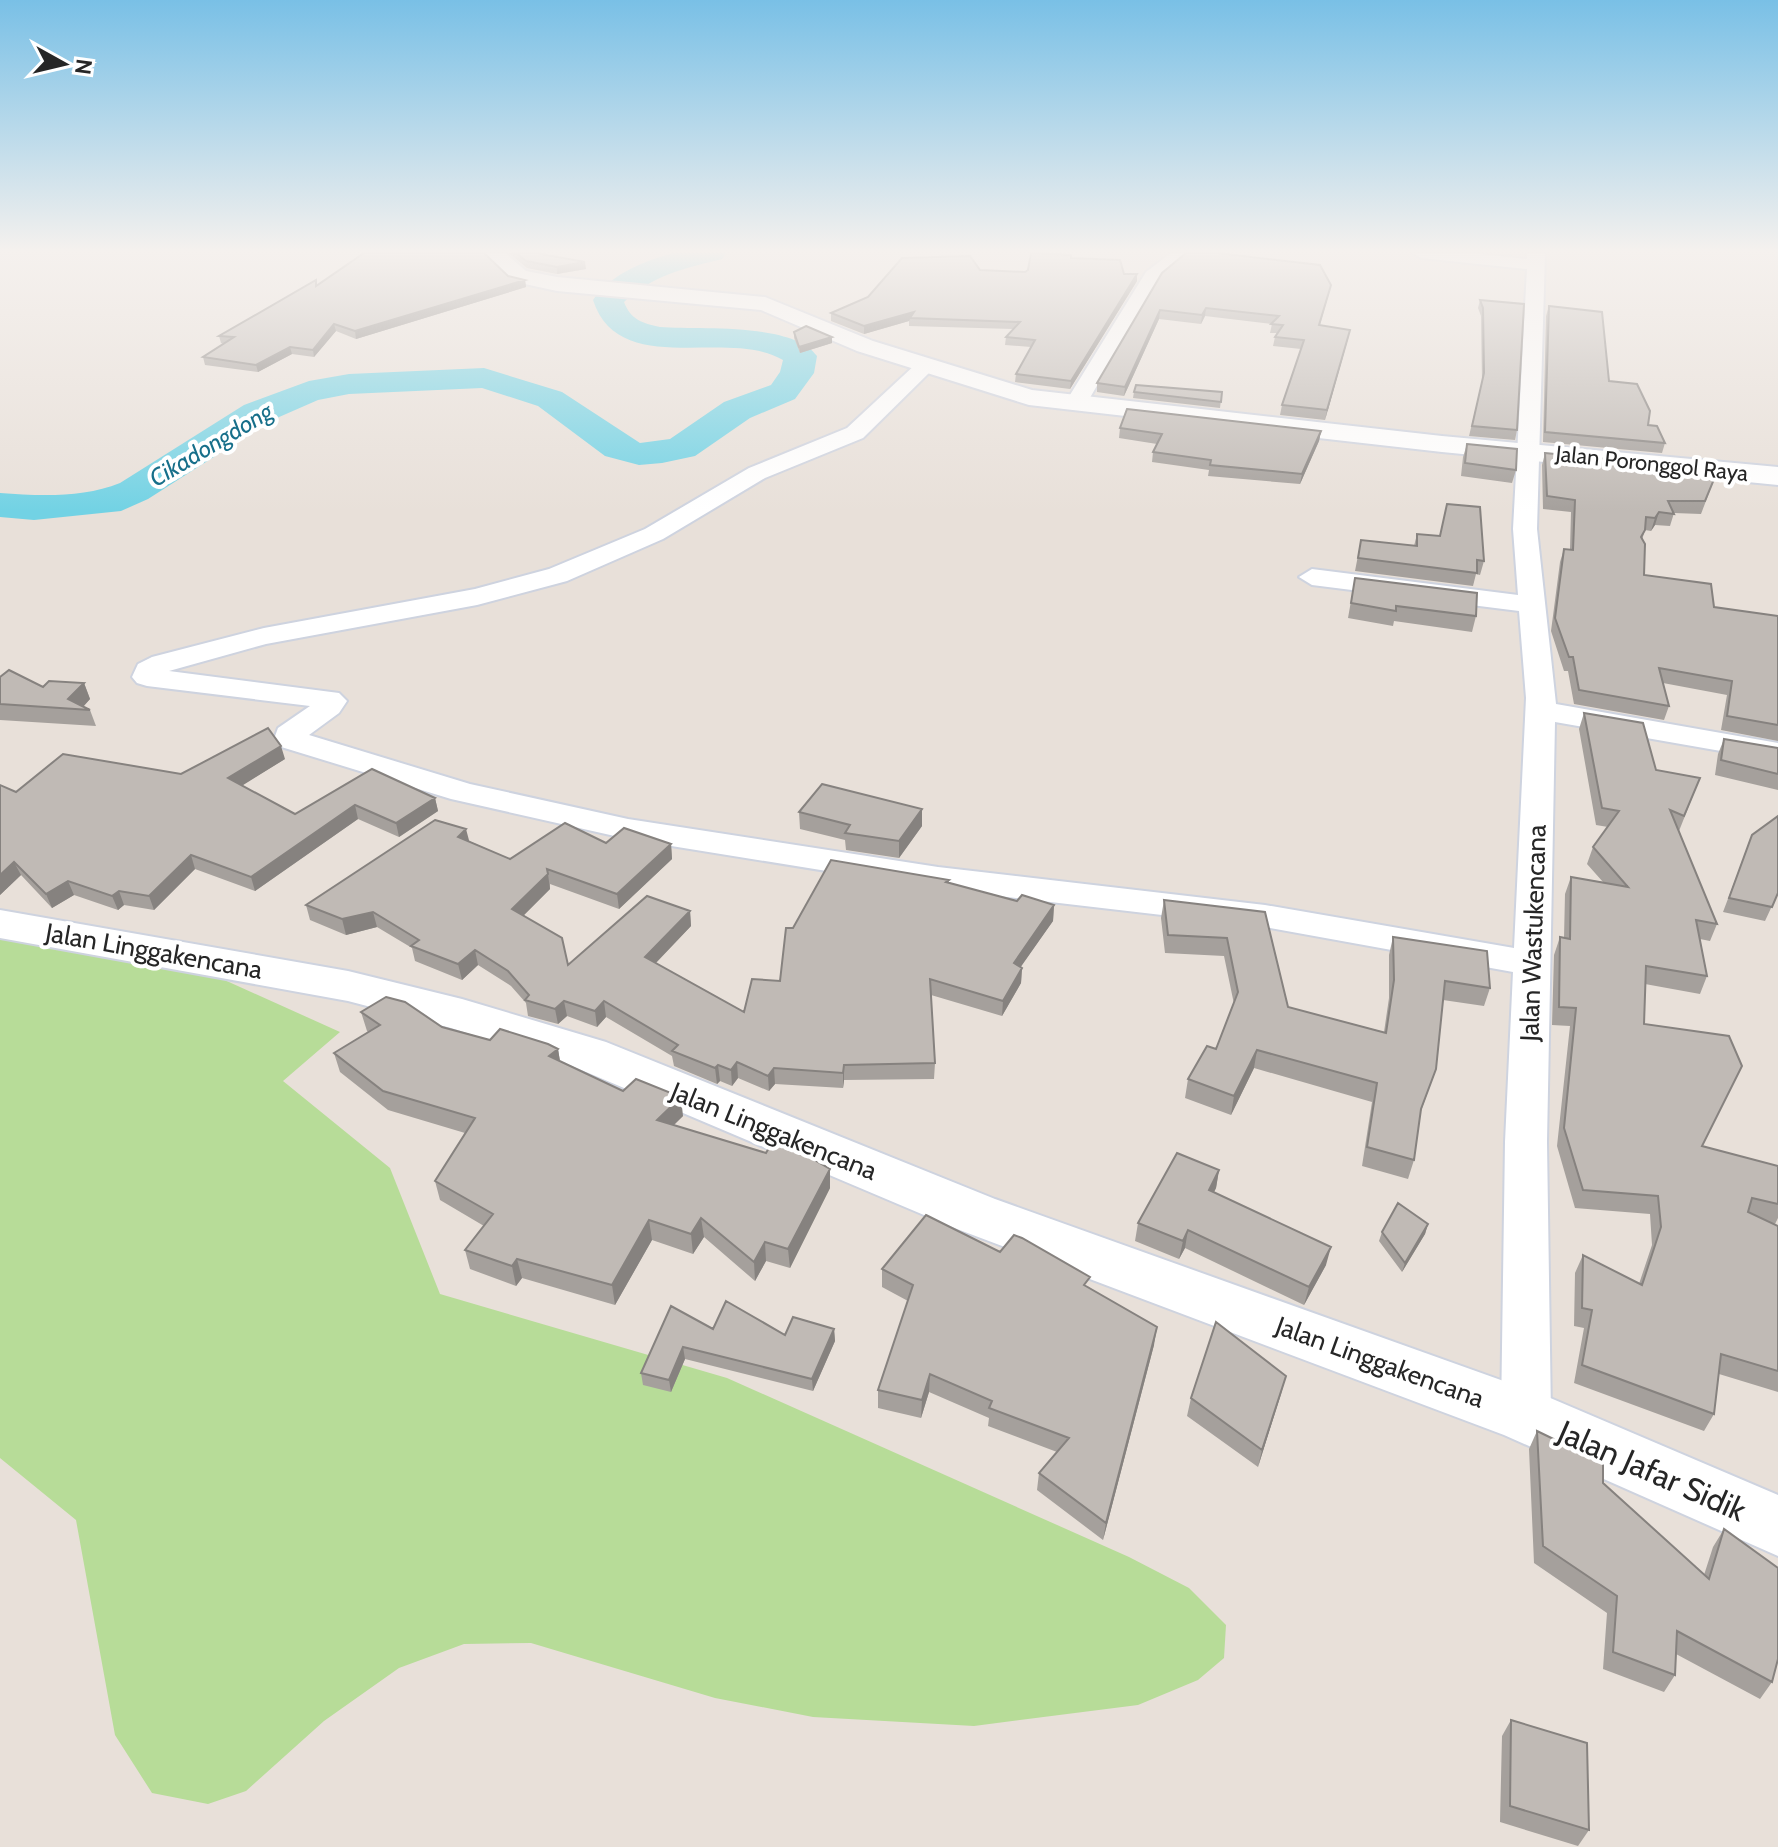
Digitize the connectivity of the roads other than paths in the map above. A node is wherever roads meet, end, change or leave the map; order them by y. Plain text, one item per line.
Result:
1 (854, 339) edge
2 (1114, 339) edge
3 (1532, 339) edge
4 (924, 367) junction
5 (1076, 403) junction
6 (1526, 450) junction
7 (1778, 476) edge
8 (1312, 577) dead end
9 (1533, 605) junction
10 (1541, 710) junction
11 (1778, 752) edge
12 (0, 924) edge
13 (1532, 963) junction
14 (1526, 1416) junction
15 (1778, 1526) edge

1 - 4 street, Jalan Poronggol Raya
2 - 5 street
3 - 6 street, Jalan Wastukencana
4 - 5 street, Jalan Poronggol Raya
4 - 13 street
5 - 6 street, Jalan Poronggol Raya
6 - 7 street, Jalan Poronggol Raya
6 - 9 street, Jalan Wastukencana
8 - 9 street
9 - 10 street, Jalan Wastukencana
10 - 11 street
10 - 13 street, Jalan Wastukencana
12 - 14 street, Jalan Linggakencana
13 - 14 street, Jalan Wastukencana
14 - 15 street, Jalan Jafar Sidik

